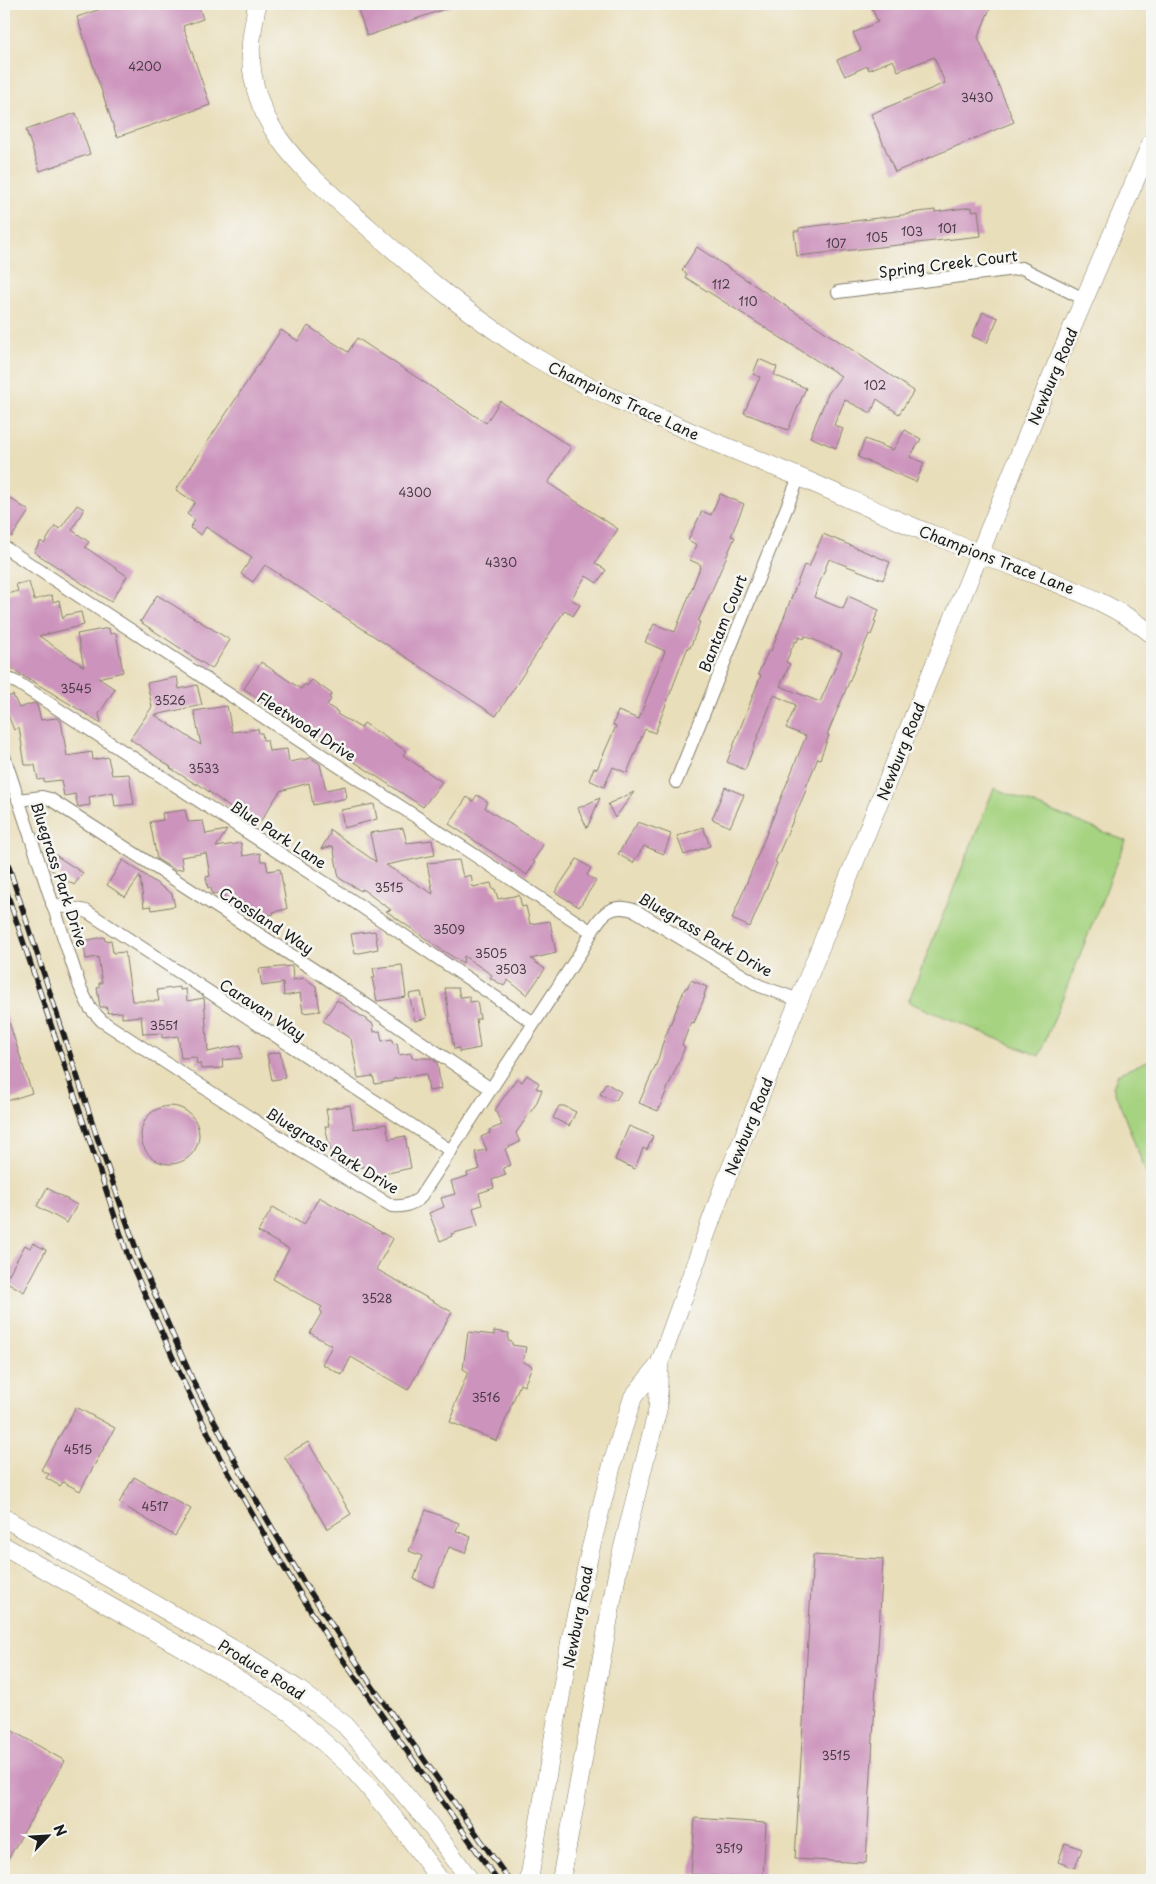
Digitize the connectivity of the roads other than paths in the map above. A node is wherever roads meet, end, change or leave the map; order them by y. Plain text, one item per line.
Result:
1 (257, 4) edge
2 (1152, 141) edge
3 (838, 292) dead end
4 (1084, 299) junction
5 (799, 477) junction
6 (4, 547) edge
7 (980, 552) junction
8 (1152, 634) edge
9 (4, 677) edge
10 (4, 756) edge
11 (676, 782) dead end
12 (18, 800) junction
13 (52, 904) junction
14 (592, 932) junction
15 (799, 1000) junction
16 (534, 1023) junction
17 (491, 1089) junction
18 (451, 1152) junction
19 (659, 1365) junction
20 (4, 1518) edge
21 (4, 1546) edge
22 (561, 1879) edge
23 (440, 1880) edge
24 (470, 1880) edge
25 (529, 1880) edge

1 - 5 main road, Champions Trace Lane
2 - 4 main road, Newburg Road
3 - 4 street, Spring Creek Court
4 - 7 main road, Newburg Road
5 - 7 main road, Champions Trace Lane
5 - 11 street, Bantam Court
6 - 14 street, Fleetwood Drive
7 - 8 main road, Champions Trace Lane
7 - 15 main road, Newburg Road
9 - 16 street, Blue Park Lane
10 - 12 street, Bluegrass Park Drive
12 - 13 street, Bluegrass Park Drive
12 - 17 street, Crossland Way
13 - 18 street, Caravan Way
13 - 18 street, Bluegrass Park Drive
14 - 15 street, Bluegrass Park Drive
14 - 16 street, Bluegrass Park Drive
15 - 19 main road, Newburg Road
16 - 17 street, Bluegrass Park Drive
17 - 18 street, Bluegrass Park Drive
19 - 22 main road, Newburg Road
19 - 25 main road, Newburg Road
20 - 24 main road, Produce Road
21 - 23 main road, Produce Road

